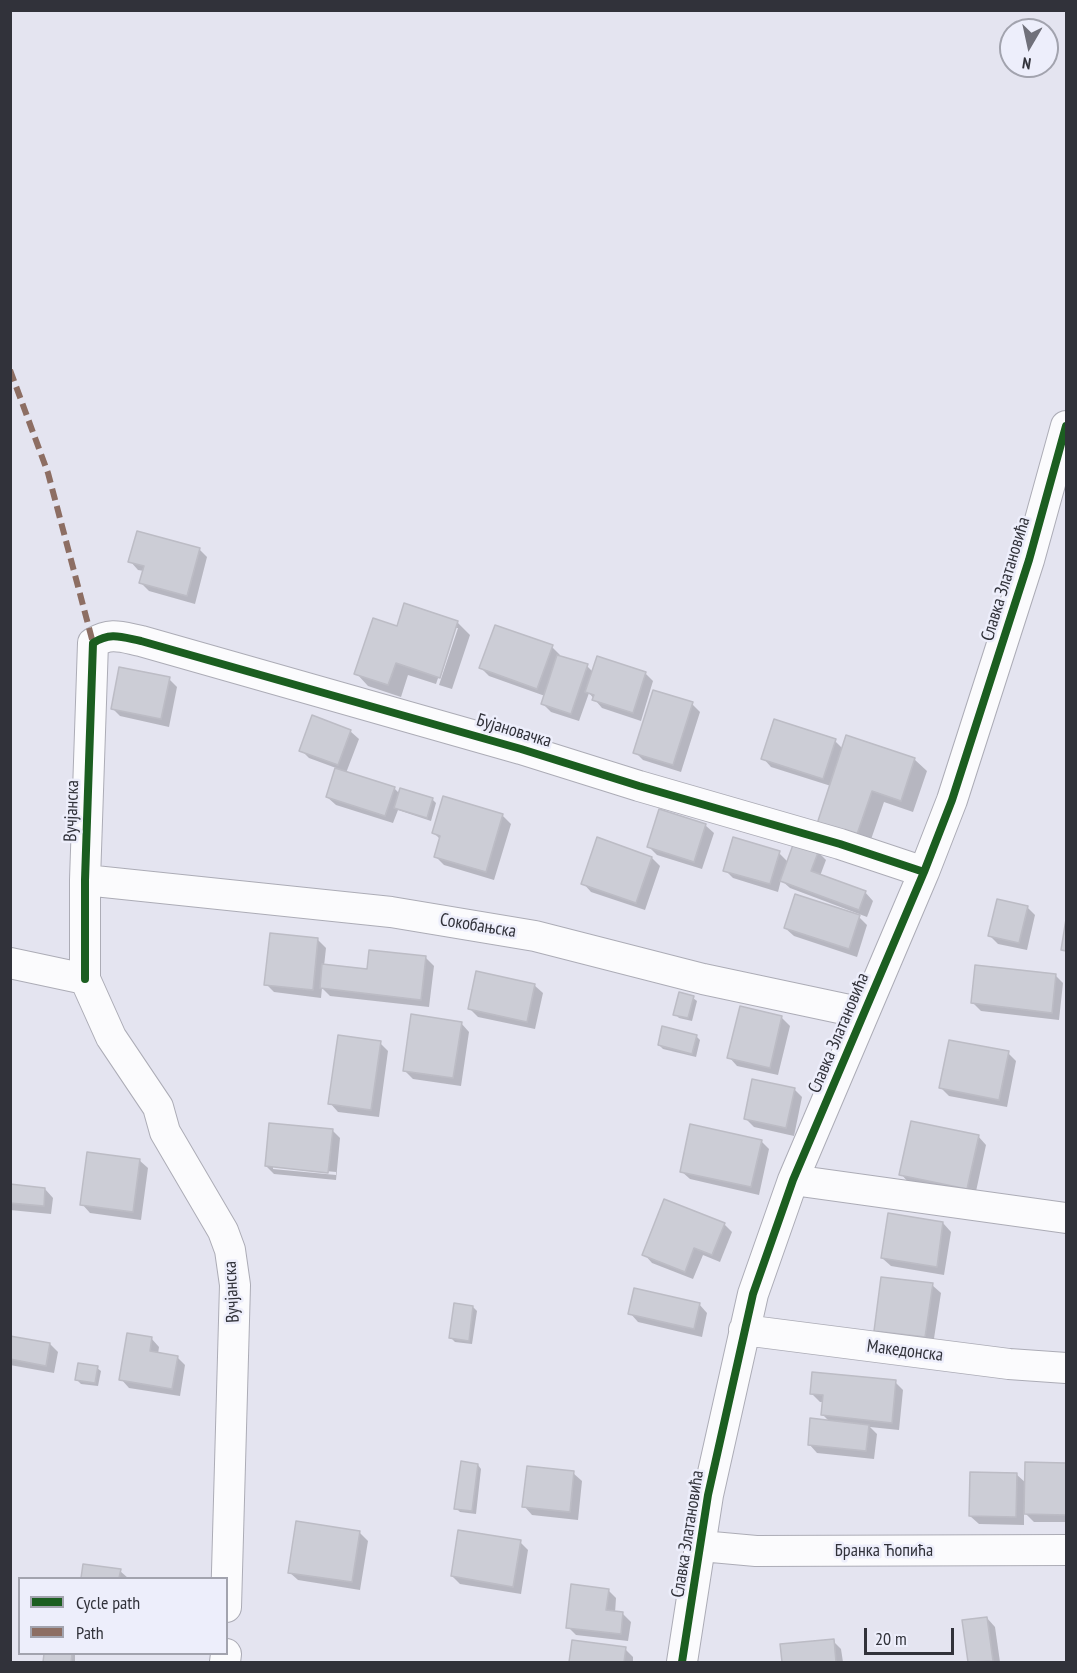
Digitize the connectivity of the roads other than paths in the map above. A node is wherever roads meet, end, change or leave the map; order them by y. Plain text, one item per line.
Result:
1 (1066, 426) edge
2 (93, 643) joint
3 (924, 872) junction
4 (85, 880) junction
5 (10, 963) edge
6 (85, 979) junction
7 (863, 1013) junction
8 (793, 1180) junction
9 (1066, 1218) edge
10 (744, 1330) junction
11 (1066, 1368) edge
12 (701, 1546) junction
13 (1066, 1550) edge
14 (227, 1577) edge
15 (682, 1662) edge

1 - 3 street, Славка Златановића
2 - 3 street, Бујановачка
2 - 4 street, Вучјанска
3 - 7 street, Славка Златановића
4 - 6 street, Вучјанска
4 - 7 street, Сокобањска
5 - 6 street
6 - 14 street, Вучјанска
7 - 8 street, Славка Златановића
8 - 9 street
8 - 10 street, Славка Златановића
10 - 11 street, Македонска
10 - 12 street, Славка Златановића
12 - 13 street, Бранка Ћопића
12 - 15 street, Славка Златановића

